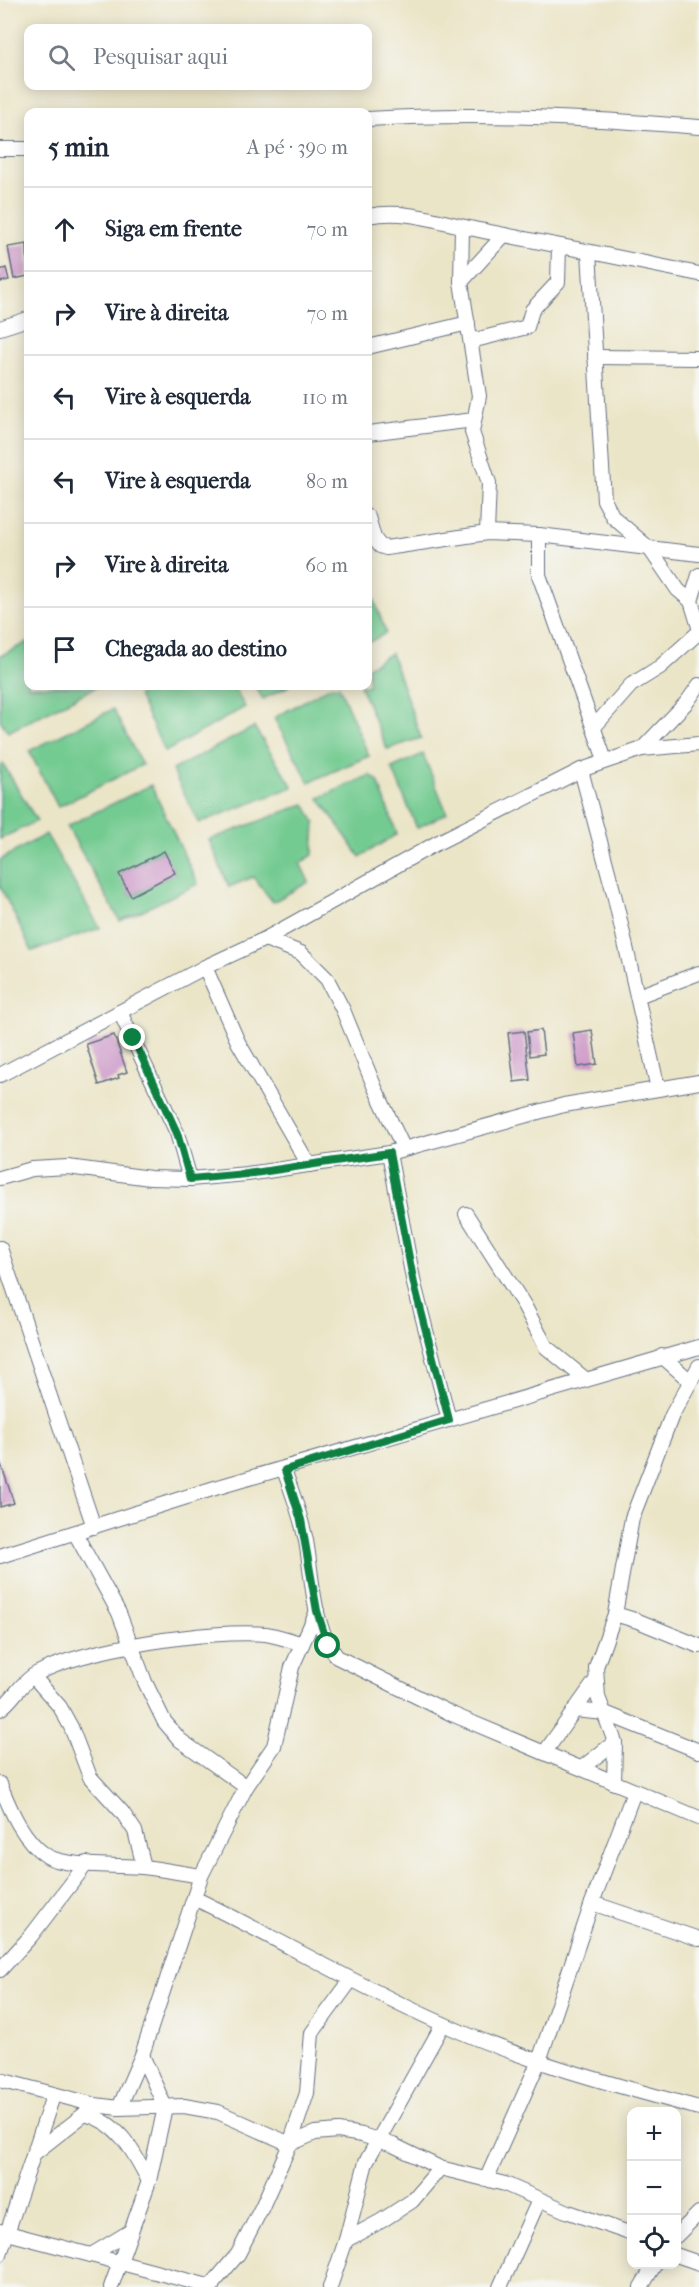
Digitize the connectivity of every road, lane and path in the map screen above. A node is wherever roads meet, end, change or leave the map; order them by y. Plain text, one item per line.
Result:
1 (372, 119) edge
2 (699, 127) edge
3 (0, 149) edge
4 (24, 150) edge
5 (372, 216) edge
6 (462, 227) junction
7 (504, 235) junction
8 (559, 247) junction
9 (589, 252) junction
10 (699, 274) edge
11 (460, 282) junction
12 (24, 320) edge
13 (468, 323) junction
14 (0, 328) edge
15 (471, 340) junction
16 (372, 346) edge
17 (594, 357) junction
18 (699, 358) edge
19 (474, 420) junction
20 (372, 433) edge
21 (613, 517) junction
22 (372, 531) edge
23 (487, 533) junction
24 (539, 535) junction
25 (602, 542) junction
26 (650, 549) junction
27 (699, 554) edge
28 (699, 575) edge
29 (691, 601) junction
30 (699, 627) edge
31 (699, 632) edge
32 (699, 685) edge
33 (594, 727) junction
34 (699, 744) edge
35 (642, 749) junction
36 (604, 760) junction
37 (581, 770) junction
38 (266, 939) junction
39 (205, 968) junction
40 (699, 973) edge
41 (638, 996) junction
42 (120, 1012) junction
43 (0, 1075) edge
44 (699, 1082) edge
45 (658, 1089) junction
46 (403, 1147) junction
47 (389, 1153) junction
48 (309, 1165) junction
49 (0, 1178) edge
50 (190, 1179) junction
51 (466, 1214) dead end
52 (0, 1248) edge
53 (699, 1347) edge
54 (662, 1356) junction
55 (699, 1366) edge
56 (585, 1379) junction
57 (689, 1380) junction
58 (449, 1420) junction
59 (285, 1470) junction
60 (94, 1527) junction
61 (75, 1533) junction
62 (0, 1556) edge
63 (317, 1611) junction
64 (615, 1614) junction
65 (302, 1644) junction
66 (133, 1646) junction
67 (699, 1646) edge
68 (33, 1676) junction
69 (596, 1680) junction
70 (0, 1709) edge
71 (574, 1710) junction
72 (605, 1713) junction
73 (615, 1742) junction
74 (545, 1752) junction
75 (699, 1752) edge
76 (583, 1767) junction
77 (614, 1783) junction
78 (0, 1784) edge
79 (246, 1787) junction
80 (634, 1792) junction
81 (699, 1818) edge
82 (87, 1863) junction
83 (144, 1867) junction
84 (201, 1876) junction
85 (194, 1898) junction
86 (592, 1903) junction
87 (699, 1939) edge
88 (0, 1970) edge
89 (351, 1980) junction
90 (443, 2024) junction
91 (142, 2055) junction
92 (539, 2061) junction
93 (0, 2080) edge
94 (53, 2096) junction
95 (165, 2107) junction
96 (119, 2108) junction
97 (699, 2108) edge
98 (90, 2110) junction
99 (378, 2140) junction
100 (290, 2144) junction
101 (36, 2152) junction
102 (440, 2168) junction
103 (486, 2180) junction
104 (149, 2181) junction
105 (539, 2200) junction
106 (699, 2213) edge
107 (131, 2231) junction
108 (681, 2231) edge
109 (3, 2232) edge
110 (627, 2232) edge
111 (346, 2240) junction
112 (0, 2254) edge
113 (91, 2255) junction
114 (681, 2257) edge
115 (120, 2262) junction
116 (699, 2263) edge
117 (652, 2269) edge
118 (111, 2287) edge
119 (211, 2287) edge
120 (330, 2287) edge
121 (500, 2287) edge
122 (640, 2287) edge

1 - 2 street
3 - 4 street
5 - 6 street
6 - 7 street
6 - 11 street
7 - 8 street
7 - 11 street
8 - 9 street
8 - 15 street
9 - 10 street
9 - 17 street
11 - 13 street
12 - 14 street
13 - 15 street
13 - 16 street
15 - 19 street
17 - 18 street
17 - 21 street
19 - 20 street
19 - 23 street
21 - 25 street
21 - 26 street
22 - 23 street
23 - 24 street
24 - 25 street
24 - 33 street
25 - 26 street
26 - 27 street
26 - 29 street
28 - 29 street
29 - 30 street
31 - 33 street
32 - 35 street
33 - 36 street
34 - 35 street
35 - 36 street
36 - 37 street
37 - 38 street
37 - 41 street
38 - 39 street
38 - 46 street
39 - 42 street
39 - 48 street
40 - 41 street
41 - 45 street
42 - 43 street
42 - 50 street
44 - 45 street
45 - 46 street
46 - 47 street
47 - 48 street
47 - 58 street
48 - 50 street
49 - 50 street
51 - 56 street
52 - 60 street
53 - 54 street
54 - 56 street
54 - 57 street
55 - 57 street
56 - 58 street
57 - 64 street
58 - 59 street
59 - 60 street
59 - 63 street
60 - 61 street
61 - 62 street
61 - 66 street
63 - 65 street
63 - 74 street
64 - 67 street
64 - 69 street
65 - 66 street
65 - 79 street
66 - 68 street
66 - 79 street
68 - 70 street
68 - 83 street
69 - 71 street
69 - 72 street
71 - 72 street
71 - 74 street
72 - 73 street
72 - 75 street
73 - 76 street
73 - 77 street
74 - 76 street
76 - 77 street
77 - 80 street
78 - 82 street
79 - 84 street
80 - 81 street
80 - 86 street
82 - 83 street
82 - 88 street
83 - 84 street
84 - 85 street
85 - 89 street
85 - 91 street
86 - 87 street
86 - 92 street
89 - 90 street
89 - 100 street
90 - 92 street
90 - 99 street
91 - 95 street
91 - 96 street
92 - 97 street
92 - 103 street
93 - 94 street
94 - 98 street
94 - 101 street
95 - 96 street
95 - 100 street
95 - 104 street
96 - 98 street
98 - 101 street
98 - 104 street
99 - 100 street
99 - 102 street
99 - 111 street
100 - 119 street
101 - 109 street
102 - 103 street
102 - 111 street
103 - 105 street
104 - 107 street
105 - 110 street
105 - 121 street
106 - 108 street
107 - 113 street
107 - 115 street
109 - 112 street
109 - 113 street
111 - 120 street
113 - 115 street
114 - 116 street
115 - 118 street
115 - 119 street
117 - 122 street

